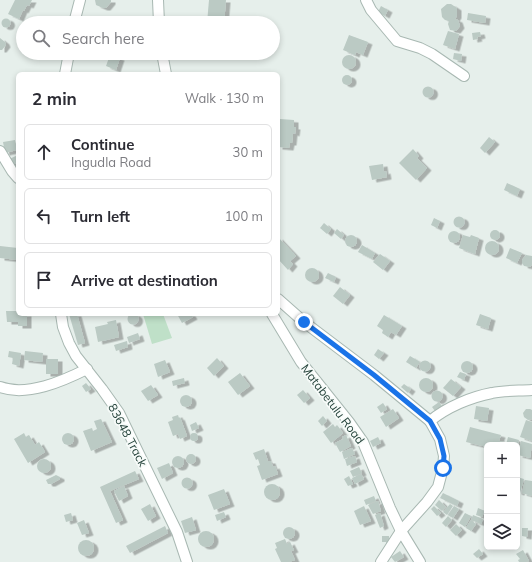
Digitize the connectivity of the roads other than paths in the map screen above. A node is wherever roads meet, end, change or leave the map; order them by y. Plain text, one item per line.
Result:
1 (80, 0) edge
2 (158, 0) edge
3 (366, 0) edge
4 (76, 16) edge
5 (159, 16) edge
6 (68, 60) edge
7 (163, 60) edge
8 (65, 72) edge
9 (166, 72) edge
10 (464, 76) dead end
11 (0, 151) edge
12 (16, 176) edge
13 (280, 301) edge
14 (61, 316) edge
15 (273, 316) edge
16 (86, 369) junction
17 (0, 387) edge
18 (532, 390) edge
19 (430, 421) junction
20 (401, 532) junction
21 (187, 562) edge
22 (381, 562) edge
23 (420, 562) edge

1 - 4 street
2 - 5 street
3 - 10 street
6 - 8 street
7 - 9 street
11 - 12 street
13 - 19 street
14 - 16 street, 83648 Track
15 - 20 street, Matabetulu Road
16 - 17 street
16 - 21 street, 83648 Track
18 - 19 street
19 - 20 street
20 - 22 street
20 - 23 street, Matabetulu Road

